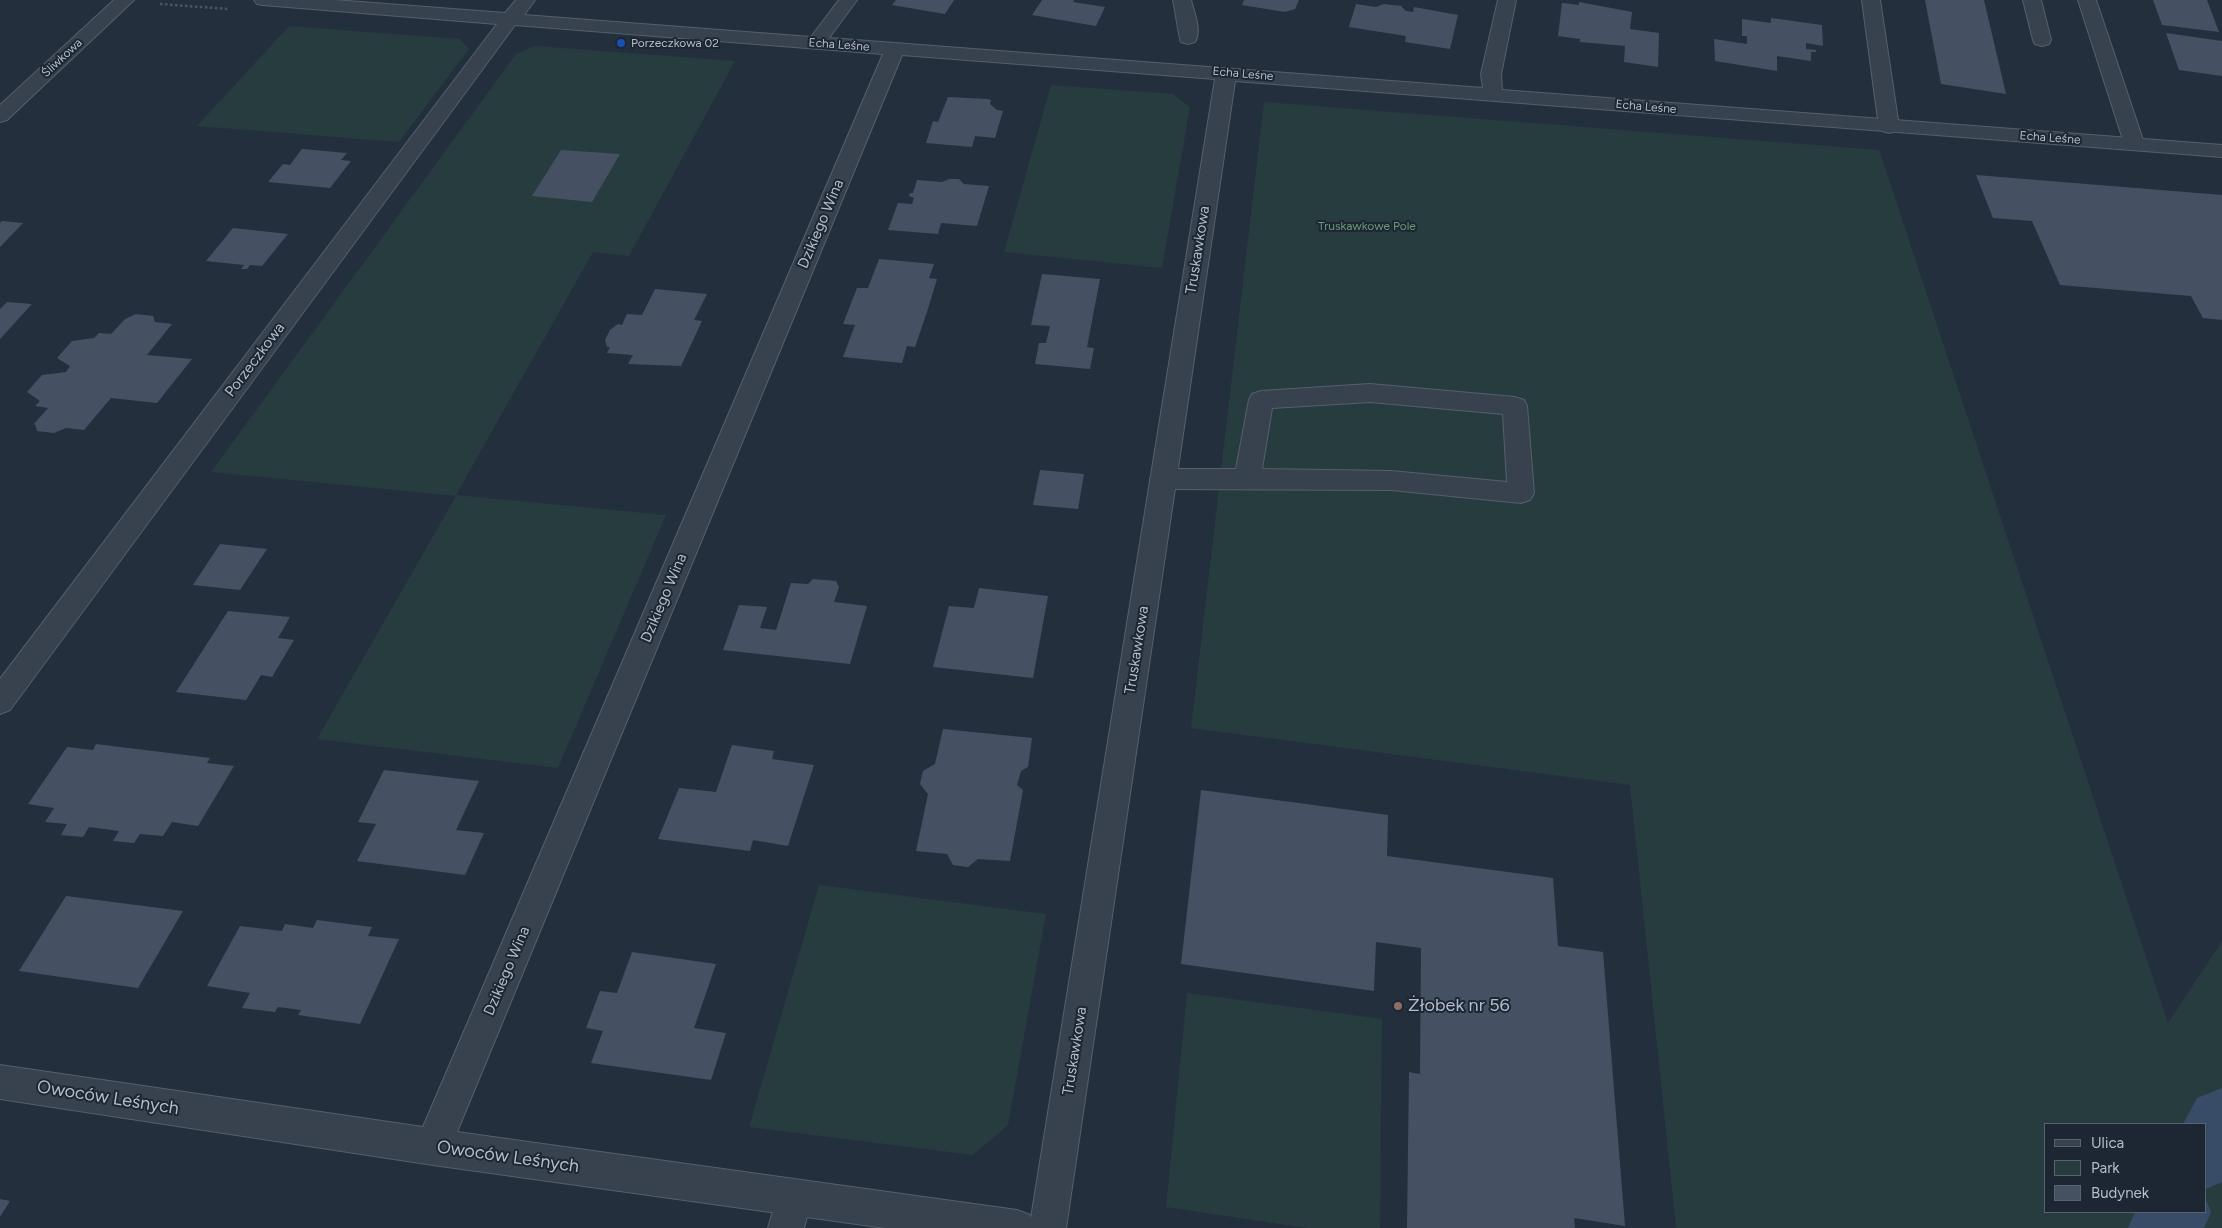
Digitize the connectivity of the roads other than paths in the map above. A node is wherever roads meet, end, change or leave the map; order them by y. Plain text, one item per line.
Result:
1 (125, 0) edge
2 (263, 0) edge
3 (526, 0) edge
4 (848, 0) edge
5 (1182, 0) edge
6 (1507, 0) edge
7 (1871, 0) edge
8 (2032, 0) edge
9 (2087, 0) edge
10 (510, 19) junction
11 (1188, 38) dead end
12 (2042, 40) dead end
13 (816, 43) junction
14 (895, 48) junction
15 (1226, 73) junction
16 (1493, 94) junction
17 (0, 116) edge
18 (1889, 127) junction
19 (2134, 144) junction
20 (2222, 151) edge
21 (1163, 479) junction
22 (1247, 480) junction
23 (0, 701) edge
24 (0, 1082) edge
25 (433, 1147) junction
26 (790, 1213) edge
27 (1017, 1228) edge
28 (1048, 1228) edge

1 - 17 street, Śliwkowa
2 - 10 street, Echa Leśne
3 - 10 street, Porzeczkowa
4 - 13 street
5 - 11 street
6 - 16 street
7 - 18 street
8 - 12 street
9 - 19 street
10 - 13 street, Echa Leśne
10 - 23 street, Porzeczkowa
13 - 14 street, Echa Leśne
14 - 15 street, Echa Leśne
14 - 25 street, Dzikiego Wina
15 - 16 street, Echa Leśne
15 - 21 street, Truskawkowa
16 - 18 street, Echa Leśne
18 - 19 street, Echa Leśne
19 - 20 street, Echa Leśne
21 - 22 street
21 - 28 street, Truskawkowa
22 - 22 street
24 - 25 street, Owoców Leśnych
25 - 26 street, Owoców Leśnych
26 - 27 street, Owoców Leśnych

